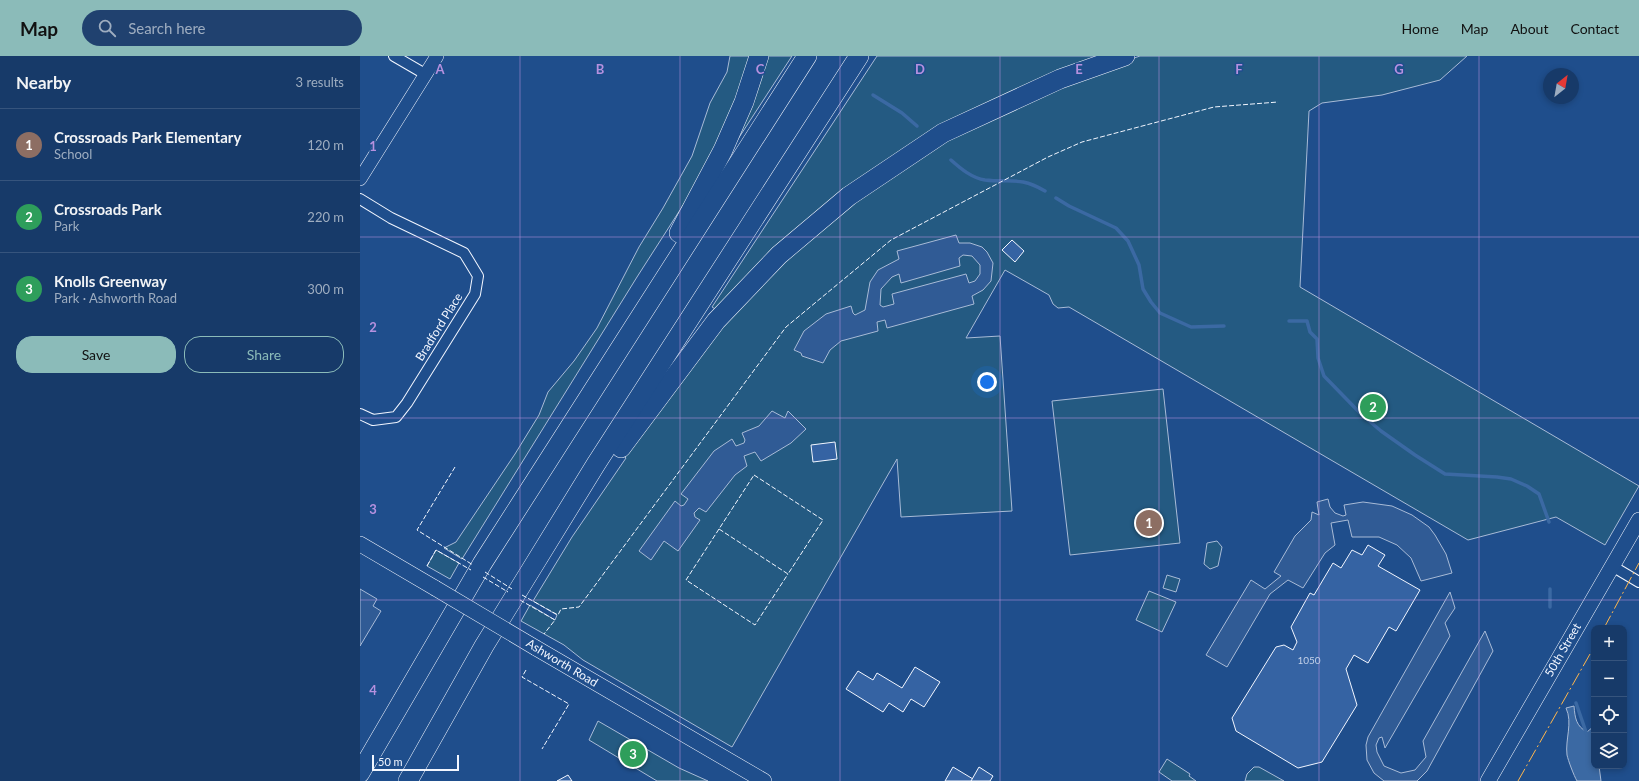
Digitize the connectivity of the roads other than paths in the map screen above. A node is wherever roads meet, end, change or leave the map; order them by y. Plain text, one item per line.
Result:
1 (394, 56) edge
2 (437, 56) edge
3 (759, 56) edge
4 (807, 56) edge
5 (859, 56) edge
6 (1125, 56) edge
7 (425, 74) junction
8 (360, 179) edge
9 (360, 199) edge
10 (622, 342) junction
11 (360, 414) edge
12 (1639, 520) edge
13 (360, 544) edge
14 (1612, 566) junction
15 (1639, 582) edge
16 (520, 588) junction
17 (360, 773) edge
18 (408, 781) edge
19 (764, 781) edge
20 (1488, 781) edge

1 - 7 street
2 - 7 street
3 - 10 highway
4 - 10 highway
5 - 16 highway
6 - 16 highway
7 - 8 street
9 - 11 street, Bradford Place
10 - 17 highway
12 - 14 main road, 50th Street
13 - 19 main road, Ashworth Road, bridge
14 - 15 street
14 - 20 main road, 50th Street
16 - 18 highway

